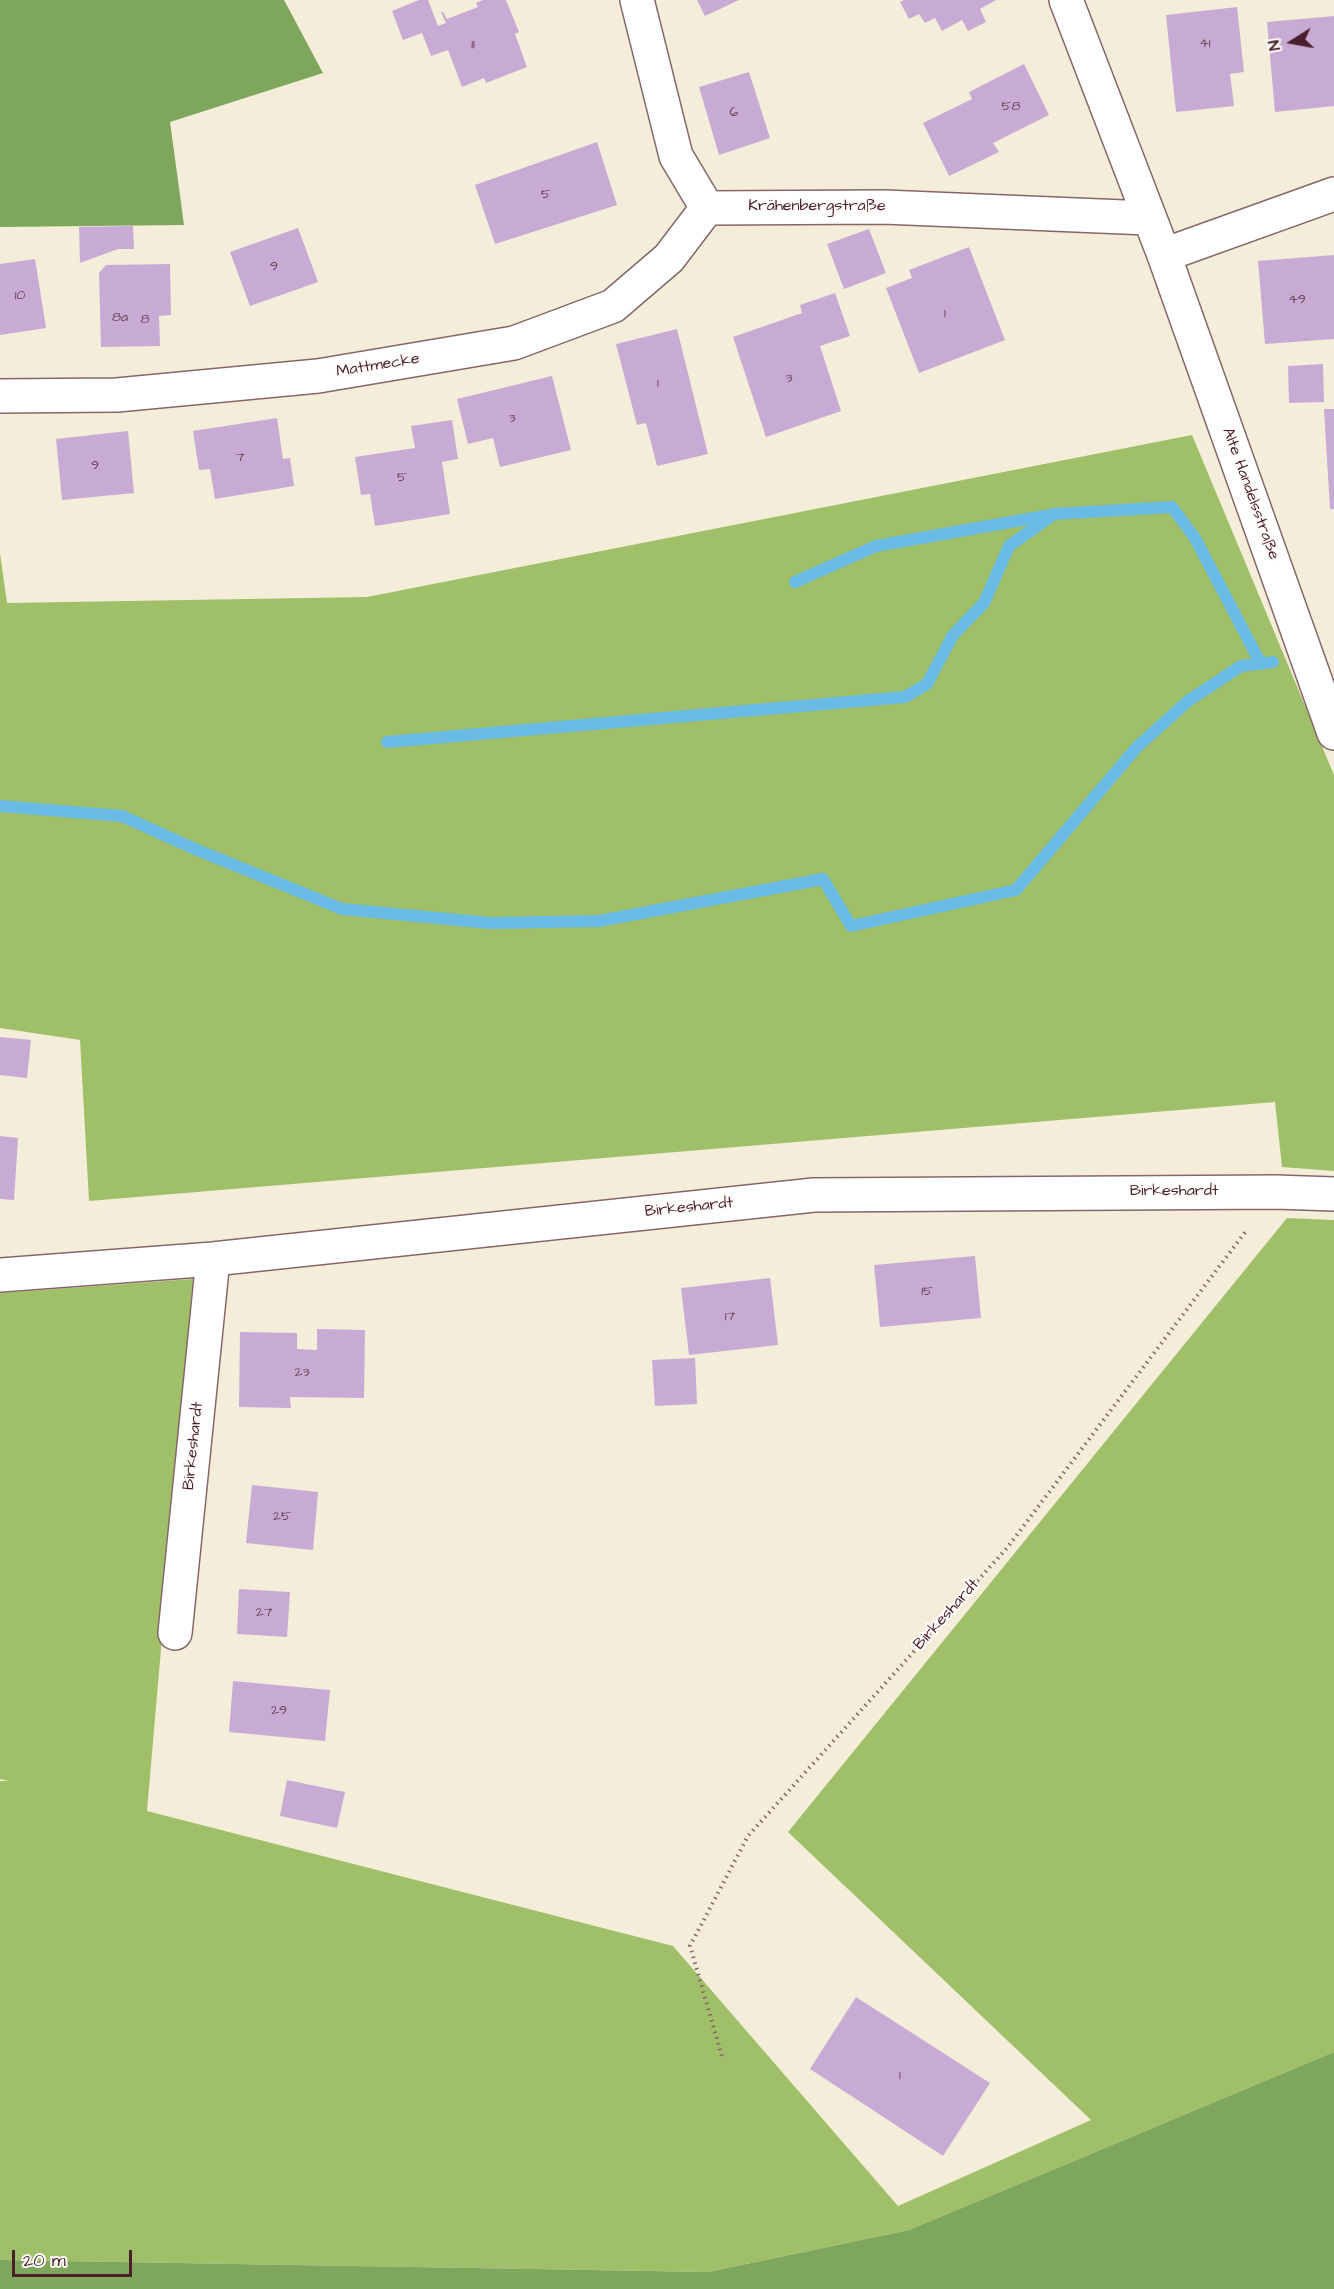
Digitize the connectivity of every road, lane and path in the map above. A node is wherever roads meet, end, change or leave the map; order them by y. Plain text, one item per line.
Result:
1 (637, 0) edge
2 (1066, 0) edge
3 (1334, 194) edge
4 (707, 208) junction
5 (1148, 218) junction
6 (1164, 255) junction
7 (0, 396) edge
8 (1334, 733) edge
9 (1276, 1192) junction
10 (1334, 1194) edge
11 (213, 1259) junction
12 (0, 1275) edge
13 (175, 1633) dead end
14 (722, 2056) dead end

1 - 4 street
2 - 5 street, Alte Handelsstraße
3 - 6 street
4 - 5 street, Krähenbergstraße
4 - 7 street, Mattmecke
5 - 6 street, Alte Handelsstraße
6 - 8 street, Alte Handelsstraße
9 - 10 street, Birkeshardt
9 - 11 street, Birkeshardt
9 - 14 path, Birkeshardt
11 - 12 street, Birkeshardt
11 - 13 street, Birkeshardt

